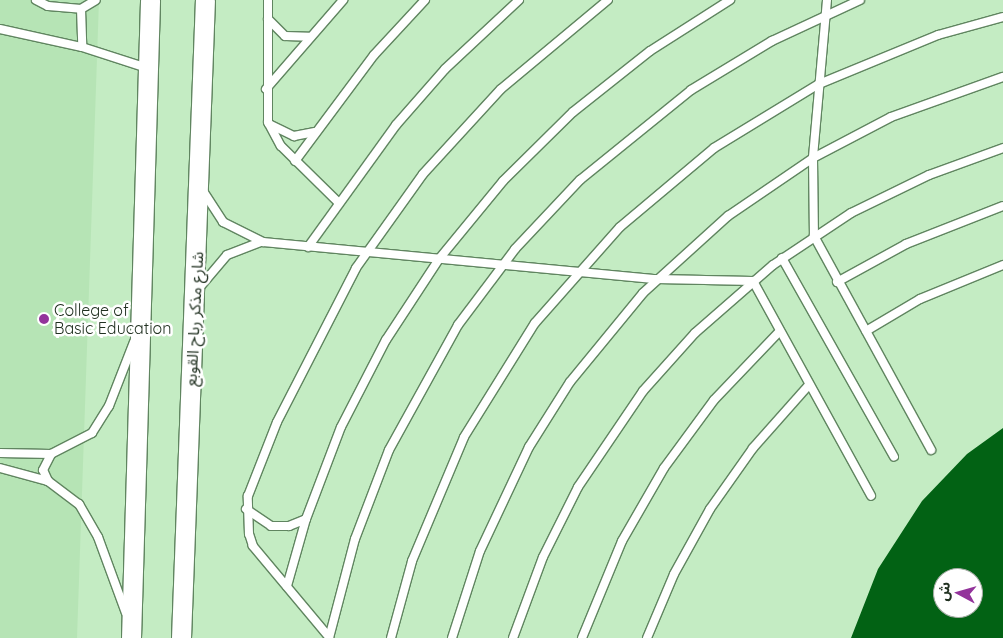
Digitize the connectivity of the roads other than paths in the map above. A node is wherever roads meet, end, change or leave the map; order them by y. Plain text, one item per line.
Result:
1 (36, 0) edge
2 (96, 0) edge
3 (150, 0) edge
4 (206, 0) edge
5 (268, 0) edge
6 (343, 0) edge
7 (425, 0) edge
8 (519, 0) edge
9 (608, 0) edge
10 (730, 0) edge
11 (826, 0) edge
12 (860, 0) edge
13 (81, 9) junction
14 (825, 15) junction
15 (1003, 17) edge
16 (268, 19) junction
17 (0, 29) edge
18 (309, 37) junction
19 (82, 47) junction
20 (150, 69) junction
21 (1003, 77) edge
22 (819, 84) junction
23 (266, 89) junction
24 (268, 122) junction
25 (315, 132) junction
26 (1003, 148) edge
27 (813, 158) junction
28 (295, 161) junction
29 (201, 182) junction
30 (338, 202) junction
31 (1003, 206) edge
32 (814, 236) junction
33 (263, 242) junction
34 (308, 247) junction
35 (367, 252) junction
36 (782, 258) junction
37 (439, 259) junction
38 (503, 264) junction
39 (1003, 265) edge
40 (578, 272) junction
41 (656, 280) junction
42 (753, 281) junction
43 (837, 282) junction
44 (196, 294) junction
45 (141, 324) junction
46 (780, 331) junction
47 (866, 331) junction
48 (809, 384) junction
49 (931, 450) dead end
50 (0, 453) edge
51 (51, 454) junction
52 (894, 457) dead end
53 (0, 468) edge
54 (48, 481) junction
55 (870, 496) dead end
56 (246, 509) junction
57 (306, 519) junction
58 (287, 586) junction
59 (131, 633) edge
60 (183, 634) edge
61 (329, 638) edge
62 (391, 638) edge
63 (452, 638) edge
64 (513, 638) edge
65 (582, 638) edge
66 (647, 638) edge

1 - 13 lane
2 - 13 lane
3 - 20 street
4 - 29 street, شارع مذكر رباح القوبع
5 - 16 lane
6 - 18 lane
7 - 25 lane
8 - 30 lane
9 - 35 lane
10 - 37 lane
11 - 14 lane
12 - 14 lane
13 - 19 lane
14 - 22 lane
14 - 38 lane
15 - 22 lane
16 - 18 lane
16 - 23 lane
17 - 19 lane
18 - 23 lane
19 - 20 lane
20 - 45 street
21 - 27 lane
22 - 27 lane
22 - 40 lane
23 - 24 lane
24 - 25 lane
24 - 28 lane
25 - 28 lane
26 - 32 lane
27 - 32 lane
27 - 41 lane
28 - 30 lane
29 - 33 lane
29 - 44 street, شارع مذكر رباح القوبع
30 - 34 lane
31 - 43 lane
32 - 36 lane
32 - 43 lane
33 - 34 lane
33 - 44 lane
34 - 35 lane
35 - 37 lane
35 - 56 lane
36 - 42 lane
36 - 52 lane
37 - 38 lane
37 - 57 lane
38 - 40 lane
38 - 61 lane
39 - 47 lane
40 - 41 lane
40 - 62 lane
41 - 42 lane
41 - 63 lane
42 - 46 lane
42 - 64 lane
43 - 47 lane
44 - 60 street, شارع مذكر رباح القوبع
45 - 51 lane
45 - 59 street
46 - 48 lane
46 - 65 lane
47 - 49 lane
48 - 55 lane
48 - 66 lane
50 - 51 lane
51 - 54 lane
53 - 54 lane
54 - 59 lane
56 - 57 lane
56 - 58 lane
57 - 58 lane
58 - 61 lane

